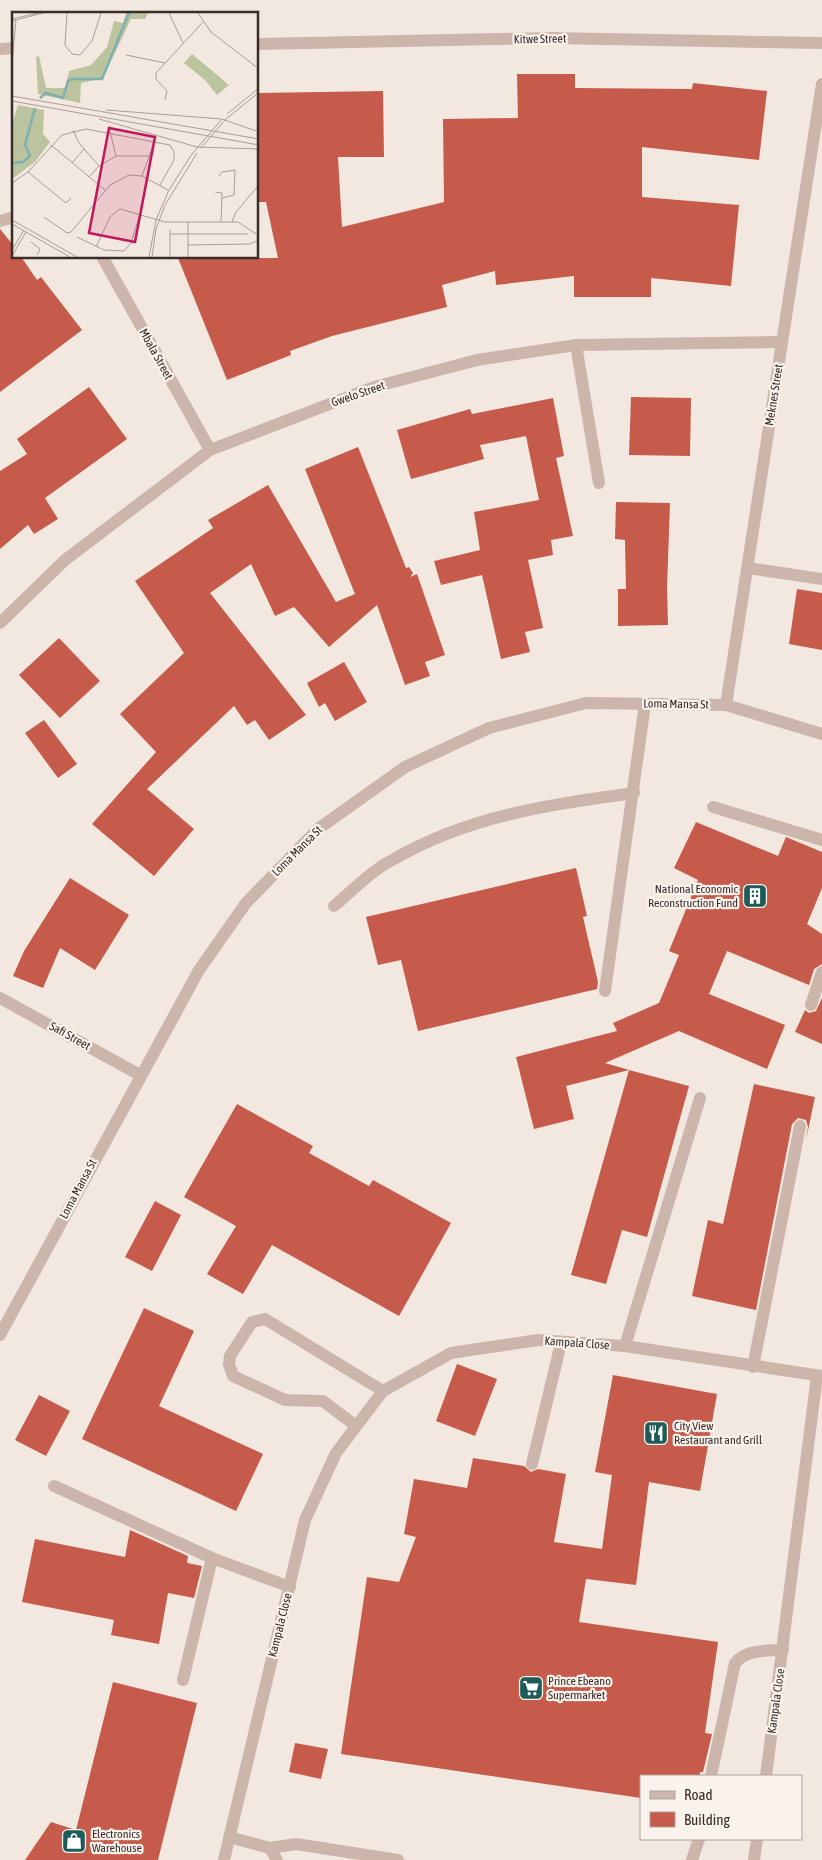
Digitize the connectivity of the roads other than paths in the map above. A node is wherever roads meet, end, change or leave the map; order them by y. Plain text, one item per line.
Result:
1 (822, 43) edge
2 (259, 44) edge
3 (822, 84) edge
4 (104, 259) edge
5 (782, 342) junction
6 (576, 345) junction
7 (210, 450) junction
8 (599, 482) dead end
9 (748, 568) junction
10 (822, 579) edge
11 (0, 623) edge
12 (644, 704) junction
13 (726, 705) junction
14 (822, 734) edge
15 (634, 793) junction
16 (713, 807) dead end
17 (822, 840) edge
18 (334, 906) dead end
19 (822, 972) edge
20 (606, 992) dead end
21 (0, 998) edge
22 (811, 1005) dead end
23 (140, 1075) junction
24 (700, 1098) dead end
25 (800, 1126) dead end
26 (0, 1335) edge
27 (562, 1343) junction
28 (625, 1346) junction
29 (753, 1367) junction
30 (820, 1376) edge
31 (383, 1391) junction
32 (356, 1426) junction
33 (532, 1464) dead end
34 (54, 1486) dead end
35 (212, 1558) junction
36 (290, 1587) junction
37 (783, 1650) junction
38 (183, 1680) dead end
39 (711, 1775) edge
40 (766, 1775) edge
41 (229, 1837) junction
42 (698, 1840) edge
43 (757, 1840) edge
44 (270, 1848) junction
45 (224, 1860) edge
46 (277, 1860) edge
47 (398, 1860) edge
48 (692, 1860) edge
49 (754, 1860) edge

1 - 2 street, Kitwe Street
3 - 5 street, Meknes Street
4 - 7 street, Mbala Street
5 - 6 street, Gwelo Street
5 - 9 street, Meknes Street
6 - 7 street, Gwelo Street
6 - 8 street
7 - 11 street, Gwelo Street
9 - 10 street
9 - 13 street, Meknes Street
12 - 13 street, Loma Mansa St
12 - 15 street
12 - 23 street, Loma Mansa St
13 - 14 street, Loma Mansa St
15 - 18 street
15 - 20 street
16 - 17 street
19 - 22 street
21 - 23 street, Safi Street
23 - 26 street, Loma Mansa St
24 - 28 street
25 - 29 street
27 - 28 street, Kampala Close
27 - 31 street, Kampala Close
27 - 33 street
28 - 29 street, Kampala Close
29 - 30 street, Kampala Close
30 - 37 street, Kampala Close
31 - 32 street, Kampala Close
31 - 32 street
32 - 36 street, Kampala Close
34 - 35 street
35 - 36 street
35 - 38 street
36 - 41 street, Kampala Close
37 - 39 street
37 - 40 street, Kampala Close
41 - 44 street
41 - 45 street, Kampala Close
42 - 48 street
43 - 49 street
44 - 46 street
44 - 47 street

